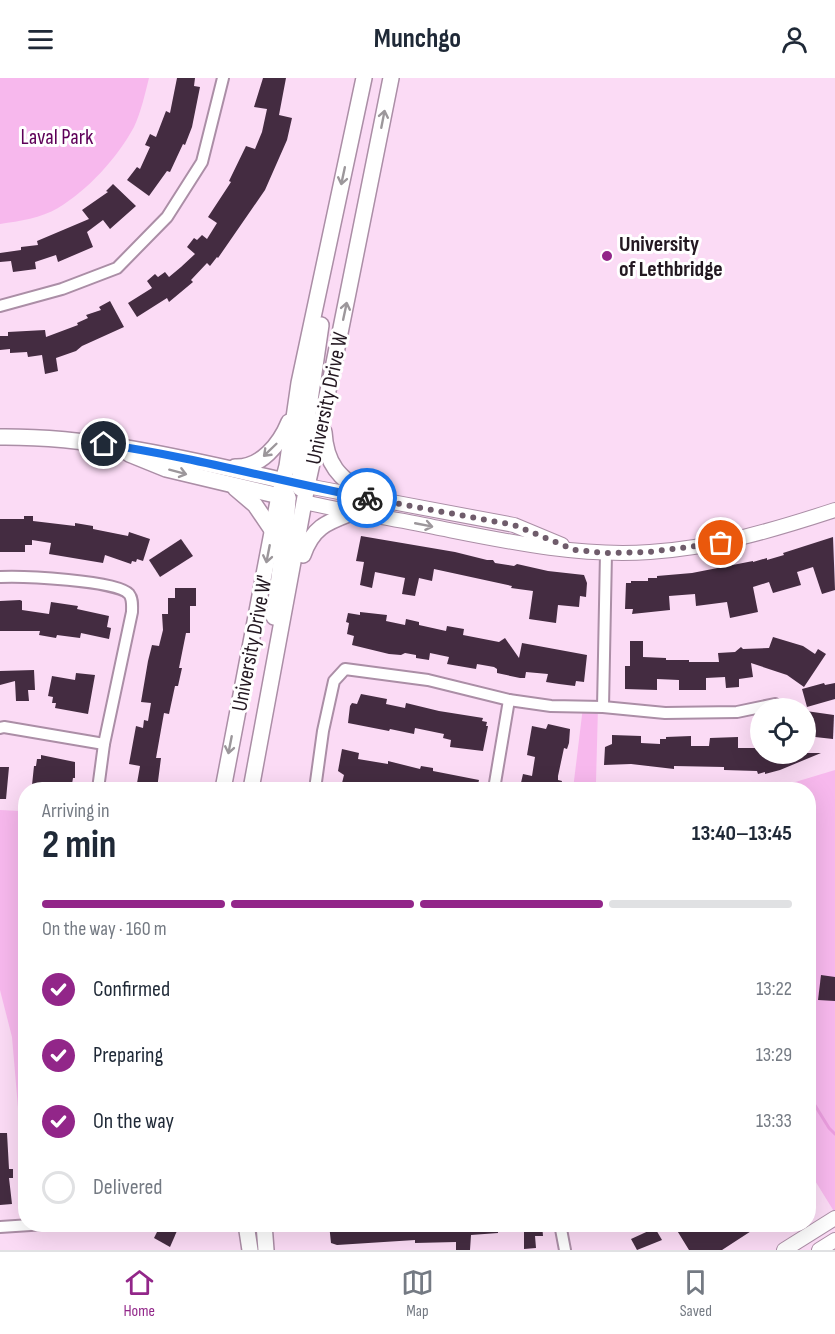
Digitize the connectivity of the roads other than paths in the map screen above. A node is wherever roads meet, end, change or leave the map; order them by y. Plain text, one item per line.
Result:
1 (223, 78) edge
2 (364, 78) edge
3 (391, 78) edge
4 (334, 220) junction
5 (0, 306) edge
6 (295, 406) junction
7 (323, 412) junction
8 (0, 437) edge
9 (104, 444) junction
10 (223, 467) junction
11 (303, 485) junction
12 (232, 486) junction
13 (283, 492) junction
14 (368, 498) junction
15 (304, 502) junction
16 (835, 510) edge
17 (354, 512) junction
18 (272, 530) junction
19 (575, 550) junction
20 (606, 553) junction
21 (0, 578) edge
22 (278, 648) junction
23 (509, 700) junction
24 (603, 707) junction
25 (750, 709) edge
26 (0, 728) edge
27 (261, 735) junction
28 (104, 744) junction
29 (99, 782) edge
30 (224, 782) edge
31 (252, 782) edge
32 (316, 782) edge
33 (495, 782) edge
34 (835, 1218) edge
35 (18, 1226) edge
36 (0, 1227) edge
37 (816, 1230) edge
38 (239, 1232) edge
39 (247, 1232) edge
40 (265, 1232) edge
41 (562, 1232) edge
42 (813, 1232) edge
43 (835, 1240) edge
44 (240, 1250) edge
45 (250, 1250) edge
46 (266, 1250) edge
47 (565, 1250) edge
48 (784, 1250) edge
49 (819, 1250) edge

1 - 5 street
2 -> 4 main road, University Drive W
7 -> 3 main road, University Drive W
4 - 6 main road, University Drive W
4 - 11 main road
6 -> 10 main road
6 - 13 main road, University Drive W
7 - 11 main road, University Drive W
7 - 14 main road
8 - 9 main road
9 - 10 main road
9 -> 12 main road
10 - 13 main road
11 - 13 main road
11 - 14 street
11 - 15 main road, University Drive W
12 - 13 main road
12 - 18 main road
13 - 15 main road
13 - 18 main road, University Drive W'
13 - 27 main road
14 - 19 street
15 - 17 street
15 - 22 main road, University Drive W
16 - 20 street
17 -> 19 street
17 - 22 main road
18 -> 30 main road, University Drive W'
19 - 20 street
20 - 24 street
21 - 28 street
22 - 27 main road, University Drive W
23 - 24 street
23 - 32 street
23 - 33 street
24 - 25 street
26 - 28 street
27 - 31 main road, University Drive W
28 - 29 street
34 - 37 street
35 - 36 street
38 - 44 main road
39 - 45 main road
40 - 46 main road
41 - 47 street
42 - 48 street
43 - 49 street

